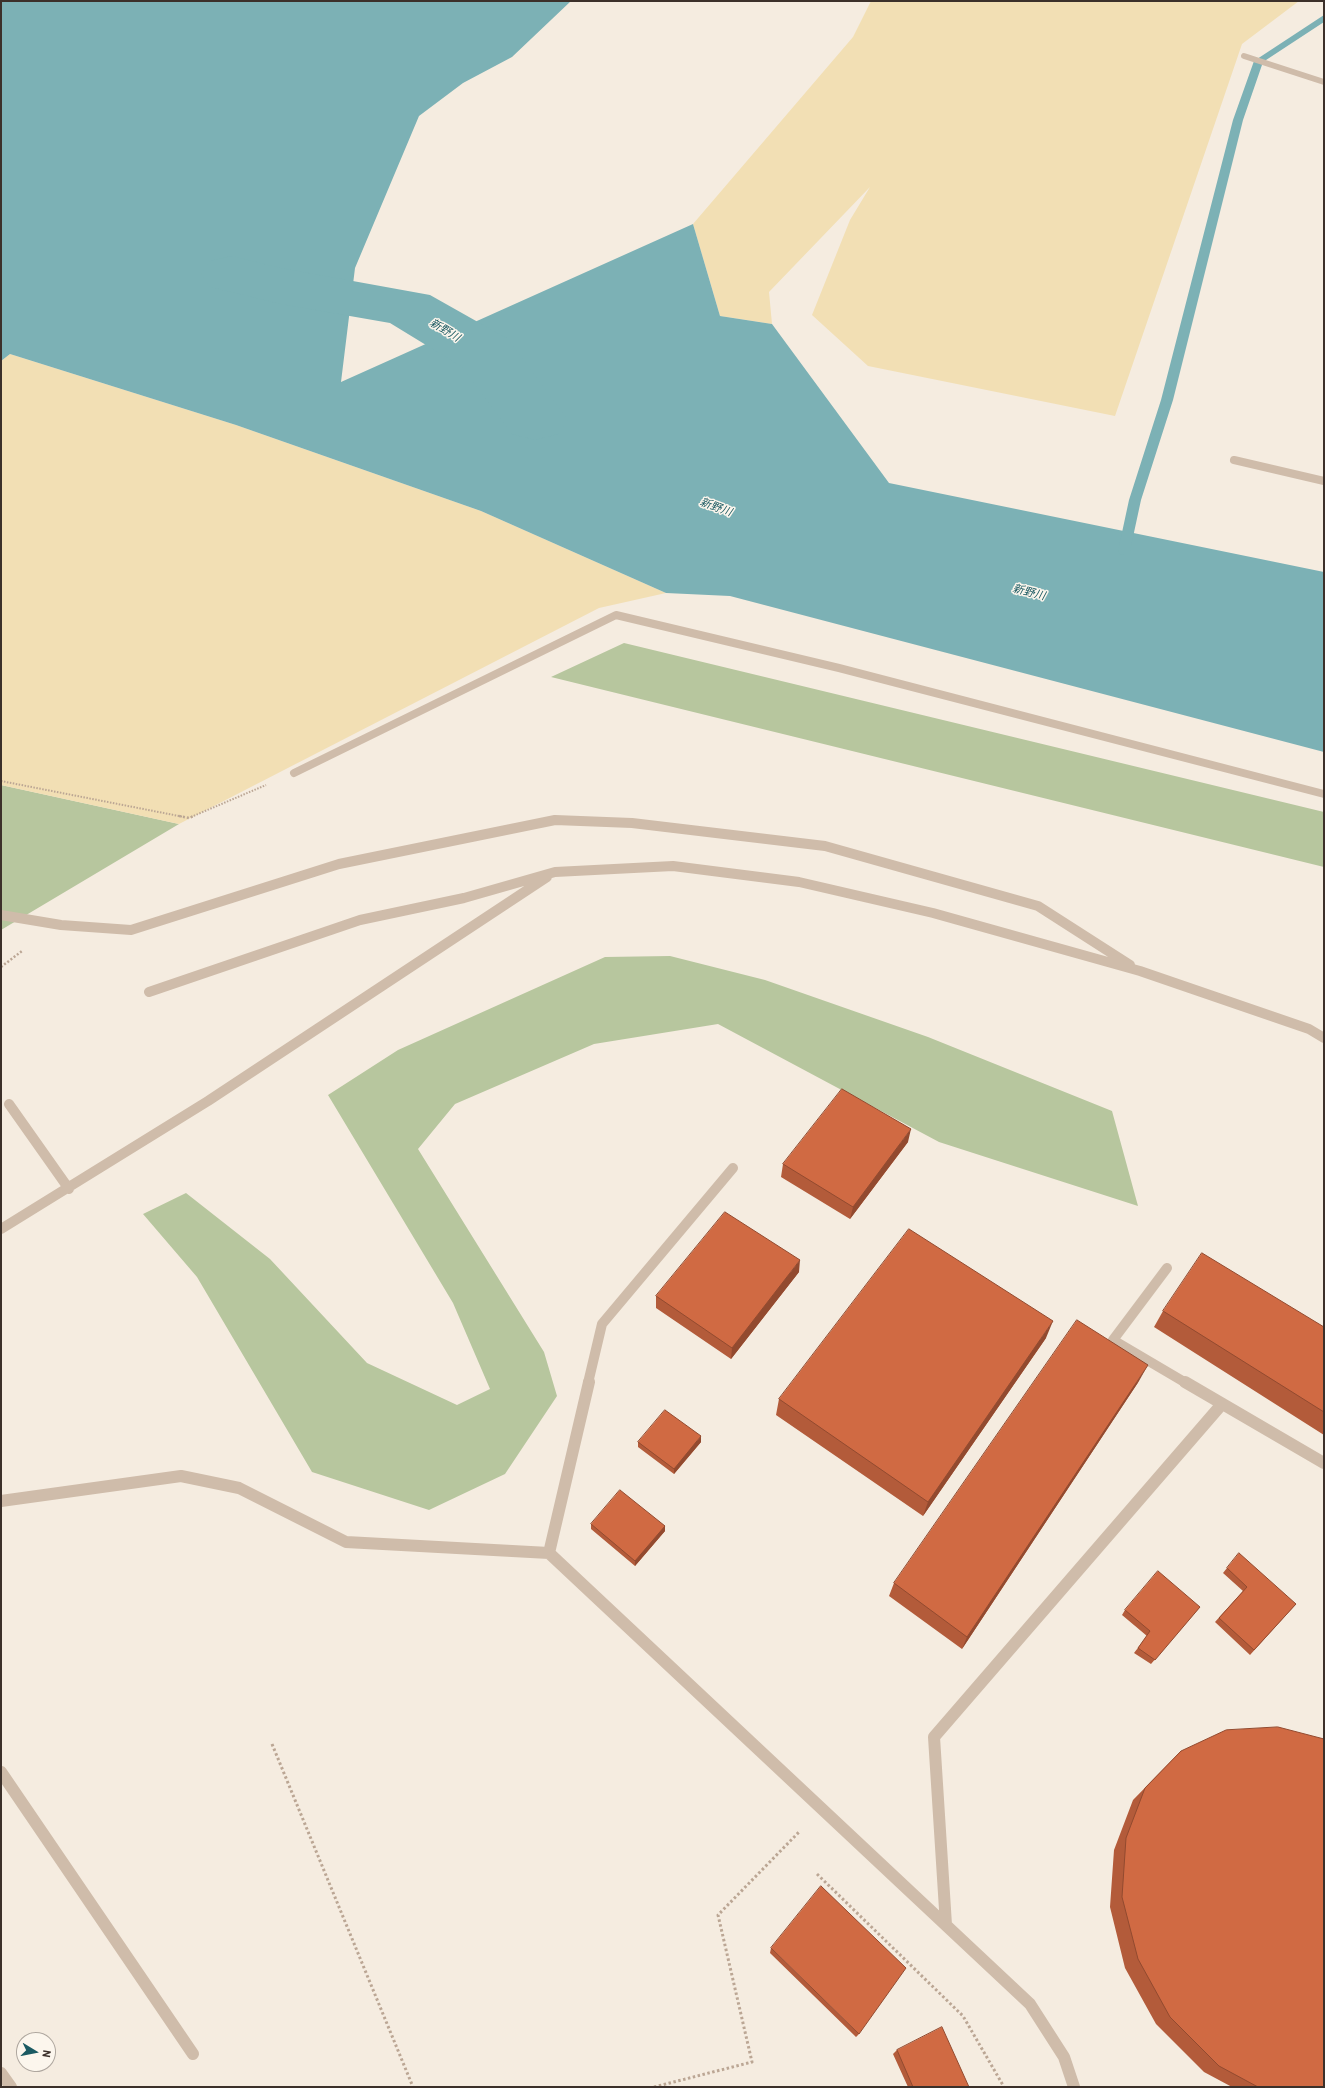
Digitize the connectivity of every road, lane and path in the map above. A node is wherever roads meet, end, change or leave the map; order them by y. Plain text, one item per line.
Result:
1 (1244, 56) dead end
2 (1324, 82) edge
3 (1234, 460) dead end
4 (1324, 481) edge
5 (294, 772) joint
6 (1, 781) edge
7 (1324, 794) edge
8 (555, 872) junction
9 (1, 915) edge
10 (1140, 971) junction
11 (149, 992) dead end
12 (1324, 1038) edge
13 (10, 1104) dead end
14 (733, 1168) dead end
15 (69, 1189) junction
16 (1, 1229) edge
17 (1167, 1268) dead end
18 (1222, 1404) junction
19 (1324, 1462) edge
20 (1, 1501) edge
21 (549, 1553) junction
22 (272, 1744) dead end
23 (1, 1772) edge
24 (821, 1808) junction
25 (817, 1874) dead end
26 (946, 1925) junction
27 (193, 2054) dead end
28 (1, 2073) edge
29 (12, 2087) edge
30 (413, 2087) edge
31 (654, 2087) edge
32 (1004, 2087) edge
33 (1074, 2087) edge

1 - 2 street
3 - 4 street
5 - 6 path
5 - 7 street
8 - 10 street
8 - 11 street
8 - 15 street
9 - 10 street
10 - 12 street
13 - 15 street
14 - 21 street
15 - 16 street
17 - 18 street
18 - 19 street
18 - 26 street
20 - 21 street
21 - 24 street
22 - 30 path
23 - 27 street
24 - 26 street
24 - 31 path
25 - 32 path
26 - 33 street
28 - 29 street

